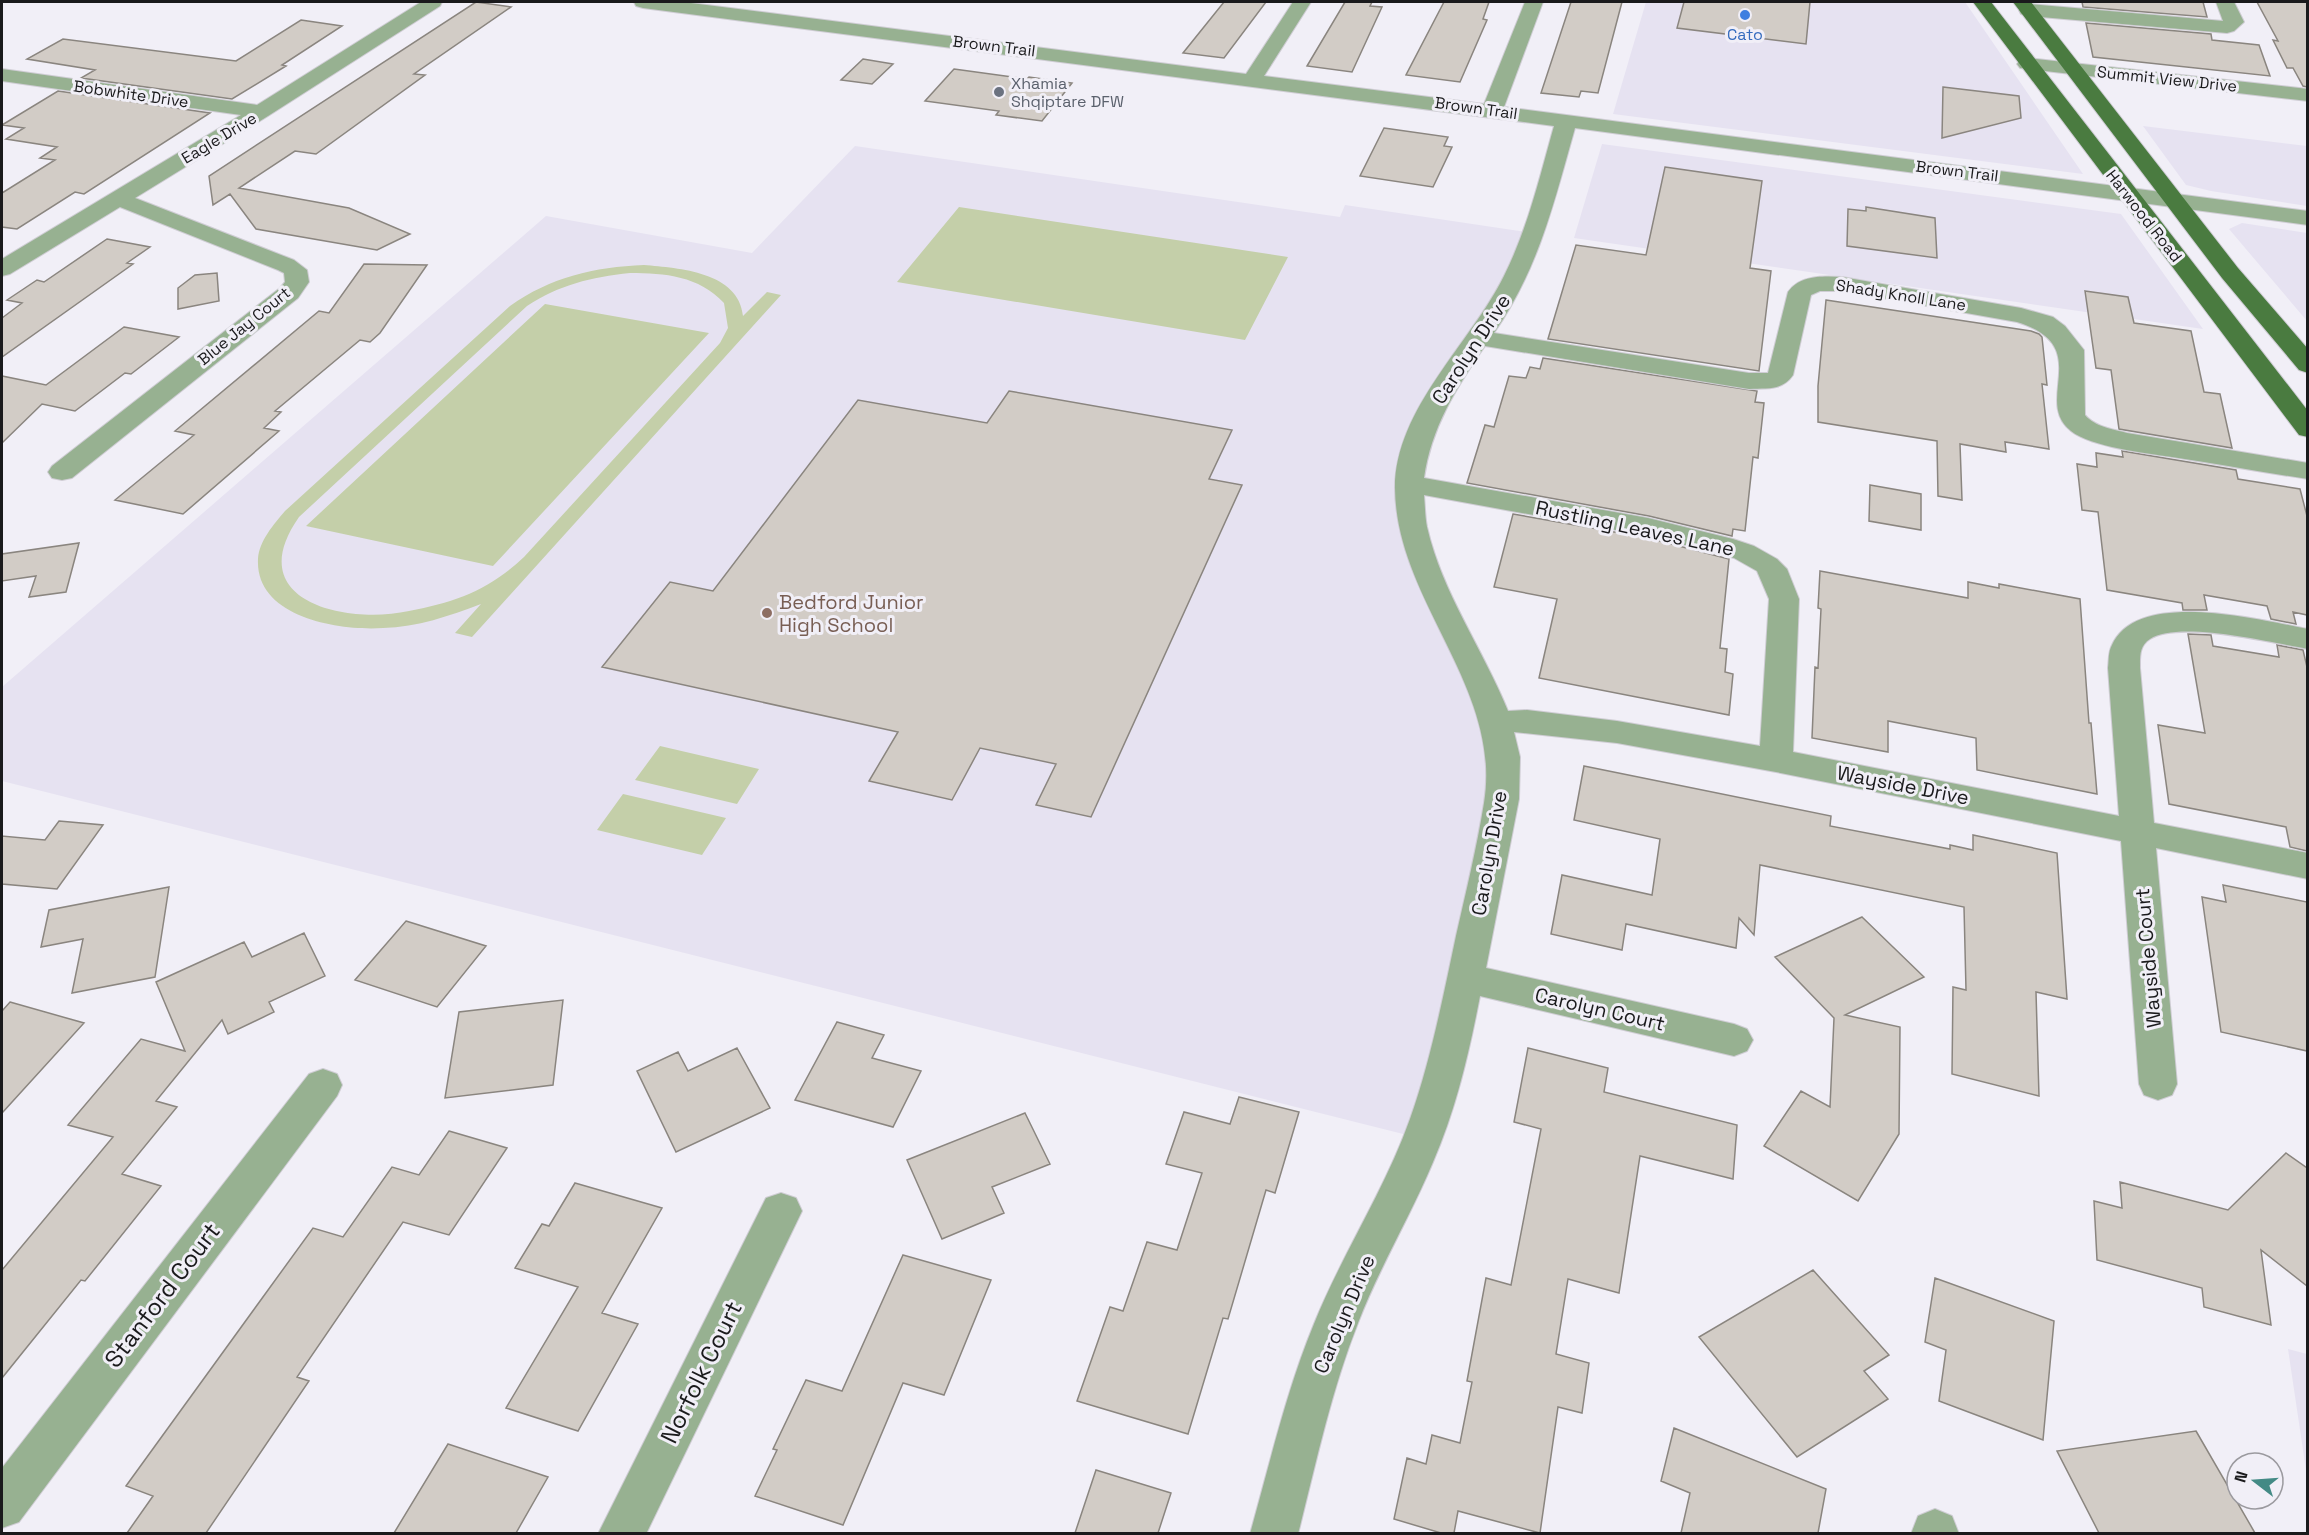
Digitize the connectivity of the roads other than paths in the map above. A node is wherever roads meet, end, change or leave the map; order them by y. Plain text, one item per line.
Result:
1 (433, 2) edge
2 (643, 2) edge
3 (794, 2) edge
4 (1302, 2) edge
5 (1534, 2) edge
6 (1982, 2) edge
7 (2225, 2) edge
8 (2025, 6) edge
9 (773, 20) junction
10 (2027, 64) junction
11 (2075, 69) junction
12 (2, 75) edge
13 (1252, 79) junction
14 (2307, 94) edge
15 (1492, 111) junction
16 (261, 112) junction
17 (1566, 121) junction
18 (2127, 193) junction
19 (119, 199) junction
20 (2174, 199) junction
21 (2307, 218) edge
22 (2, 269) edge
23 (1479, 338) junction
24 (2307, 365) edge
25 (2307, 429) edge
26 (2307, 471) edge
27 (62, 472) dead end
28 (1409, 484) junction
29 (2307, 639) edge
30 (1496, 722) junction
31 (1776, 760) junction
32 (2138, 832) junction
33 (2307, 866) edge
34 (1466, 978) junction
35 (1734, 1040) dead end
36 (2158, 1084) dead end
37 (323, 1085) dead end
38 (782, 1211) dead end
39 (2, 1505) edge
40 (621, 1533) edge
41 (1274, 1533) edge

1 - 16 street, Eagle Drive
2 - 9 street, Brown Trail
3 - 9 street
4 - 13 street
5 - 15 street
6 - 10 main road, Harwood Road
7 - 8 street
8 - 11 main road, Harwood Road
9 - 13 street, Brown Trail
10 - 11 street, Summit View Drive
10 - 18 main road, Harwood Road
11 - 14 street, Summit View Drive
11 - 20 main road, Harwood Road
12 - 16 street, Bobwhite Drive
13 - 15 street, Brown Trail
15 - 17 street, Brown Trail
16 - 19 street, Eagle Drive
17 - 18 street, Brown Trail
17 - 23 street, Carolyn Drive
18 - 20 street, Brown Trail
18 - 25 main road, Harwood Road
19 - 22 street, Eagle Drive
19 - 27 street, Blue Jay Court
20 - 21 street, Brown Trail
20 - 24 main road, Harwood Road
23 - 26 street, Shady Knoll Lane
23 - 28 street, Carolyn Drive
28 - 30 street, Carolyn Drive
28 - 31 street, Rustling Leaves Lane
29 - 32 street, Wayside Court
30 - 31 street, Wayside Drive
30 - 34 street, Carolyn Drive
31 - 32 street, Wayside Drive
32 - 33 street, Wayside Drive
32 - 36 street, Wayside Court
34 - 35 street, Carolyn Court
34 - 41 street, Carolyn Drive
37 - 39 street, Stanford Court
38 - 40 street, Norfolk Court

